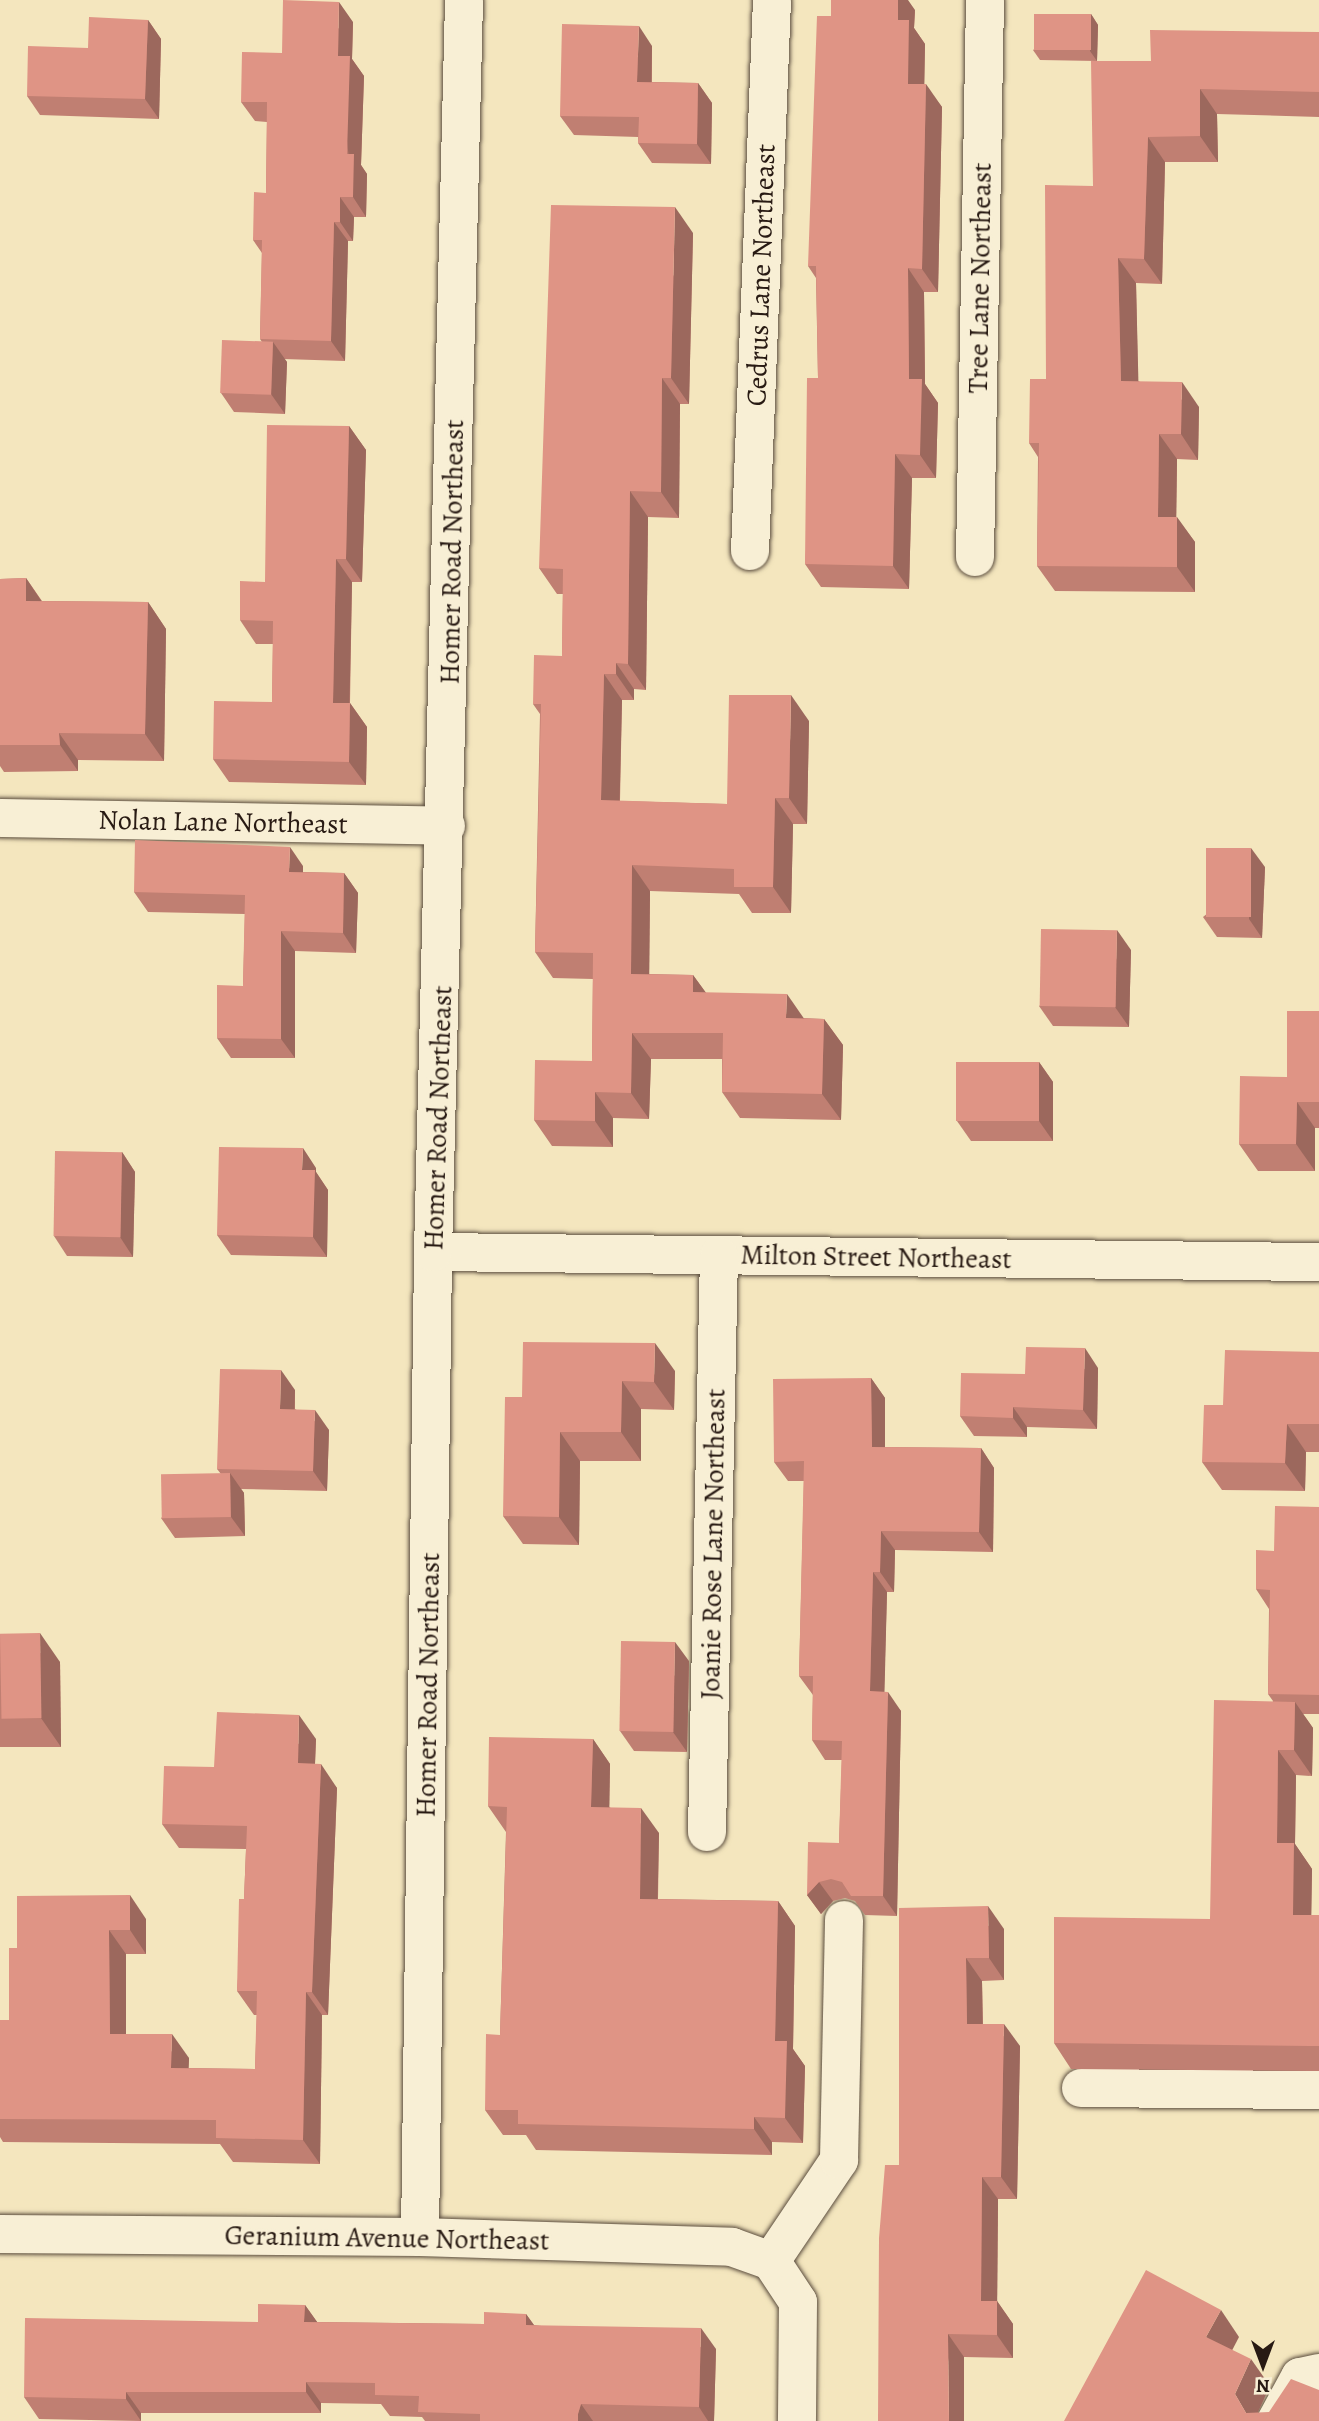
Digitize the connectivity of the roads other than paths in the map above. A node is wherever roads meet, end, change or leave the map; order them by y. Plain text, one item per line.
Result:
1 (464, 0) edge
2 (772, 0) edge
3 (985, 0) edge
4 (750, 551) dead end
5 (975, 556) dead end
6 (0, 818) edge
7 (446, 826) junction
8 (433, 1252) junction
9 (719, 1256) junction
10 (1319, 1262) edge
11 (708, 1832) dead end
12 (844, 1920) dead end
13 (1081, 2088) dead end
14 (1319, 2090) edge
15 (0, 2234) edge
16 (420, 2237) junction
17 (771, 2261) junction
18 (1319, 2373) edge
19 (797, 2421) edge
20 (1276, 2421) edge

1 - 7 street, Homer Road Northeast
2 - 4 street, Cedrus Lane Northeast
3 - 5 street, Tree Lane Northeast
6 - 7 street, Nolan Lane Northeast
7 - 8 street, Homer Road Northeast
8 - 9 street, Milton Street Northeast
8 - 16 street, Homer Road Northeast
9 - 10 street, Milton Street Northeast
9 - 11 street, Joanie Rose Lane Northeast
12 - 17 street
13 - 14 street
15 - 16 street, Geranium Avenue Northeast
16 - 17 street, Geranium Avenue Northeast
17 - 19 street
18 - 20 street

